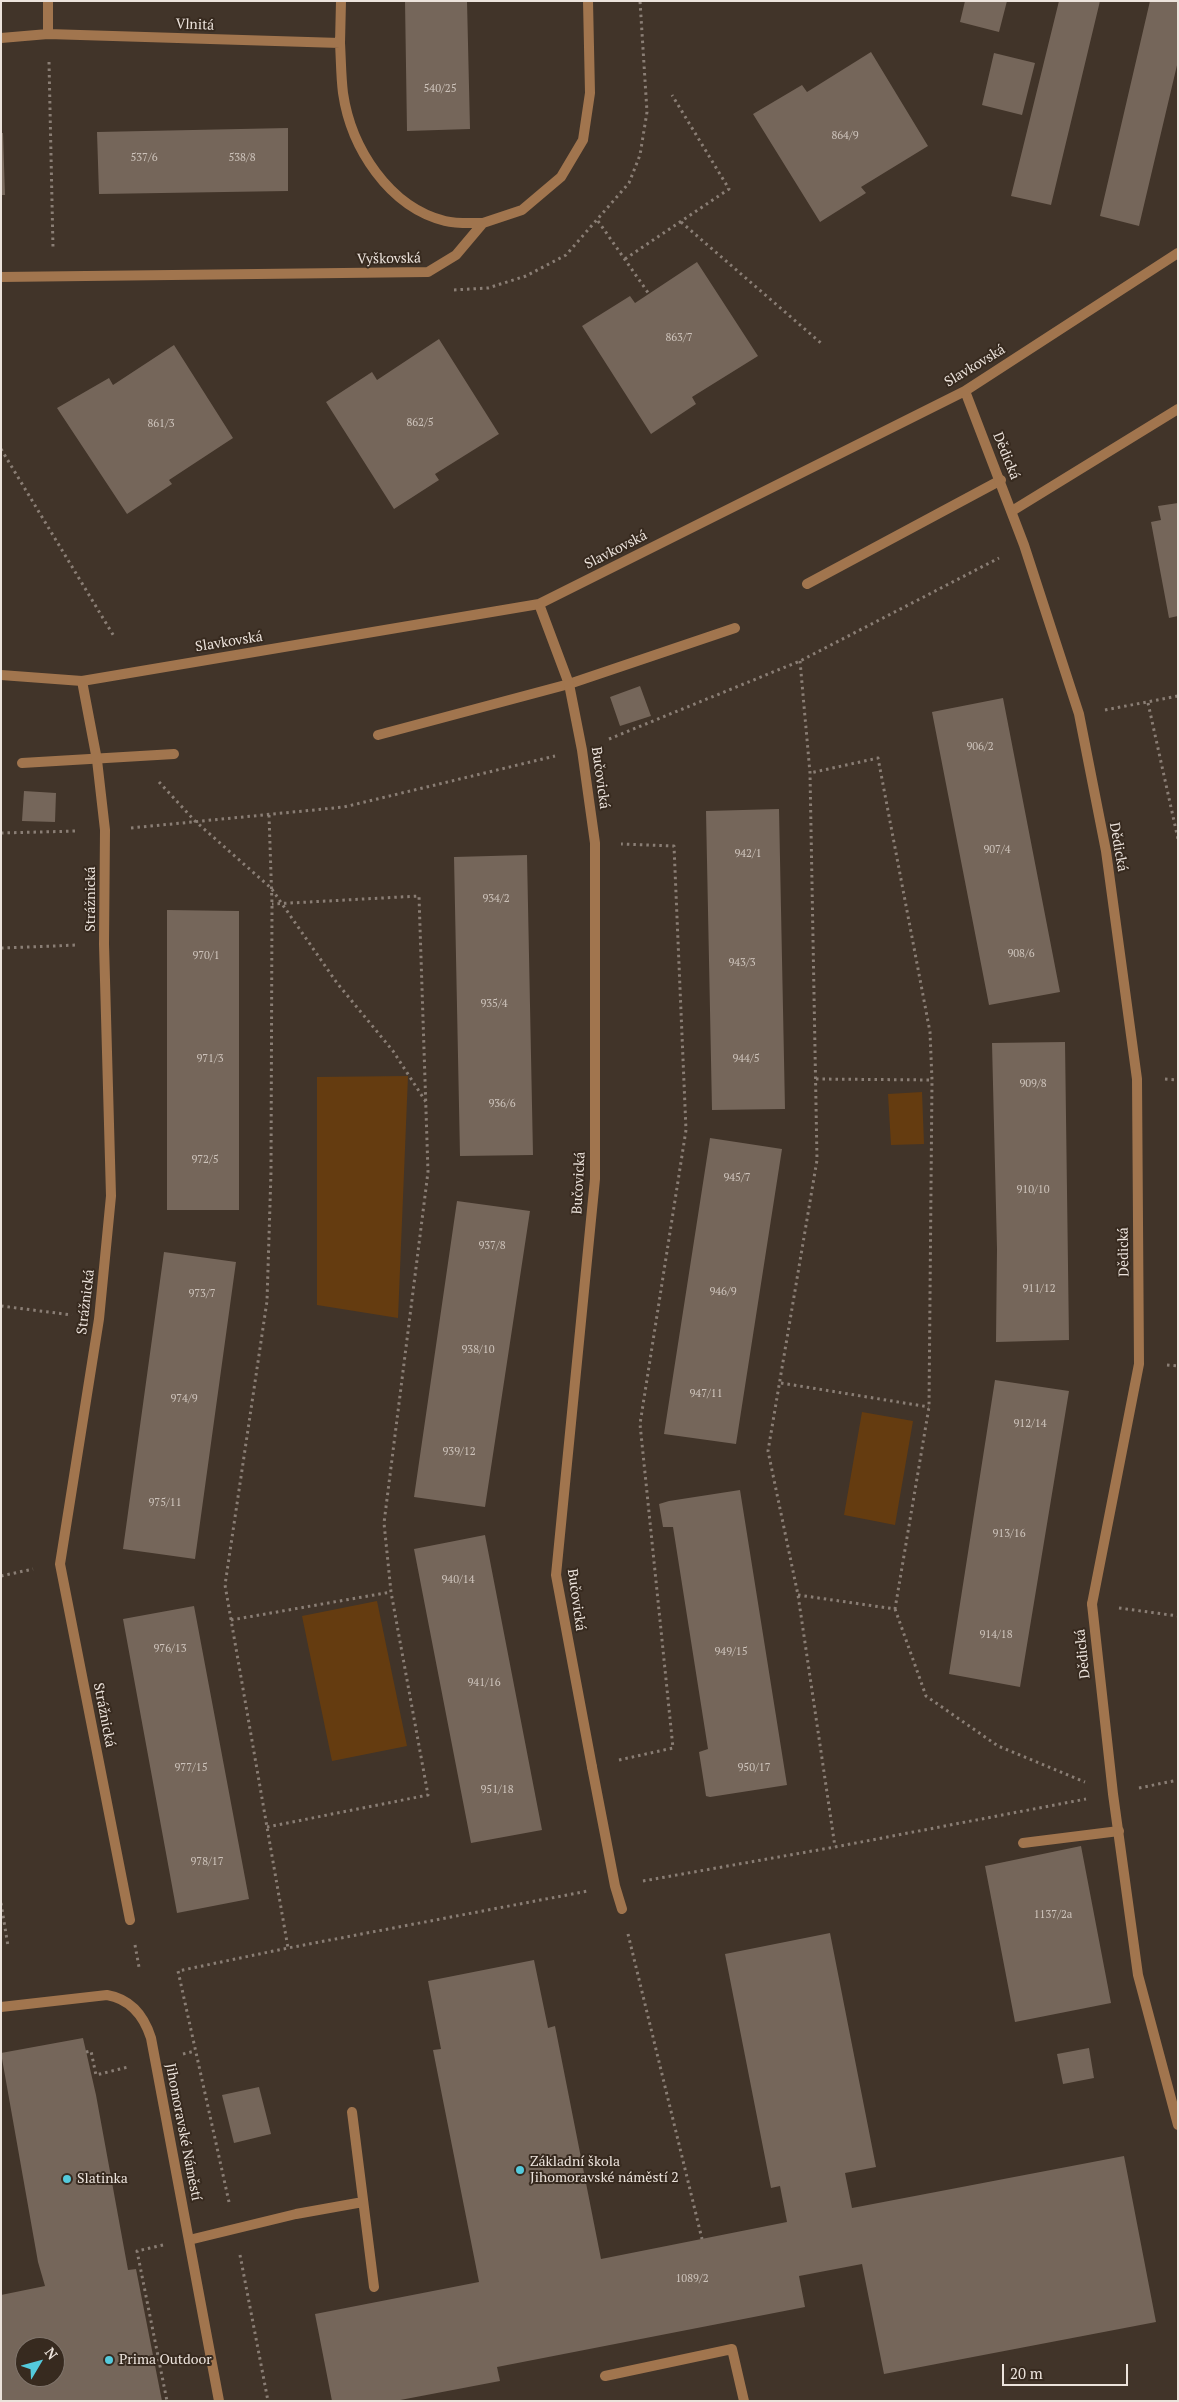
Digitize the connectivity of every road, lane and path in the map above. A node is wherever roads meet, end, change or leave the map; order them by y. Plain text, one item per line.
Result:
1 (48, 1) edge
2 (341, 1) edge
3 (588, 1) edge
4 (640, 1) edge
5 (48, 34) junction
6 (1, 38) edge
7 (340, 43) junction
8 (672, 95) dead end
9 (598, 221) junction
10 (680, 222) junction
11 (483, 223) junction
12 (1178, 254) edge
13 (625, 259) junction
14 (53, 276) junction
15 (1, 277) edge
16 (450, 290) dead end
17 (649, 294) dead end
18 (822, 344) dead end
19 (965, 391) junction
20 (1178, 409) edge
21 (1, 449) edge
22 (1001, 480) junction
23 (1012, 511) junction
24 (1024, 545) junction
25 (807, 584) dead end
26 (539, 604) junction
27 (735, 628) dead end
28 (115, 638) dead end
29 (800, 661) junction
30 (1, 676) edge
31 (82, 681) junction
32 (569, 684) junction
33 (1178, 696) edge
34 (1148, 703) junction
35 (1079, 714) junction
36 (378, 735) dead end
37 (582, 750) junction
38 (174, 754) dead end
39 (135, 757) junction
40 (97, 760) junction
41 (22, 764) dead end
42 (810, 773) junction
43 (269, 815) junction
44 (195, 821) junction
45 (105, 830) junction
46 (1, 833) edge
47 (1178, 840) edge
48 (595, 843) junction
49 (271, 888) junction
50 (283, 903) junction
51 (272, 904) junction
52 (104, 944) junction
53 (1, 948) edge
54 (816, 1079) junction
55 (932, 1080) junction
56 (426, 1103) junction
57 (1, 1306) edge
58 (99, 1319) junction
59 (780, 1383) junction
60 (929, 1407) junction
61 (391, 1592) junction
62 (798, 1595) junction
63 (1092, 1604) junction
64 (895, 1609) junction
65 (1178, 1616) edge
66 (231, 1620) junction
67 (592, 1767) junction
68 (1178, 1780) edge
69 (1113, 1794) junction
70 (267, 1827) junction
71 (1119, 1831) junction
72 (1022, 1843) dead end
73 (835, 1847) junction
74 (615, 1886) junction
75 (1, 1903) edge
76 (622, 1909) joint
77 (130, 1920) dead end
78 (8, 1946) dead end
79 (288, 1948) junction
80 (1, 2008) edge
81 (352, 2112) dead end
82 (1178, 2125) edge
83 (364, 2202) junction
84 (235, 2229) junction
85 (702, 2239) dead end
86 (189, 2240) junction
87 (374, 2287) dead end
88 (605, 2376) dead end
89 (167, 2401) edge
90 (219, 2401) edge
91 (268, 2401) edge
92 (744, 2401) edge

1 - 5 street
2 - 7 street
3 - 11 street
4 - 9 path
5 - 6 street, Vlnitá
5 - 7 street, Vlnitá
5 - 14 path
7 - 11 street
8 - 10 path
9 - 13 path
9 - 16 path
10 - 13 path
10 - 18 path
11 - 14 street, Vyškovská
12 - 19 street, Slavkovská
13 - 17 path
14 - 15 street, Vyškovská
19 - 22 street, Dědická
19 - 26 street, Slavkovská
20 - 23 street
21 - 28 path
22 - 23 street, Dědická
22 - 25 street
23 - 24 street, Dědická
24 - 29 path
24 - 35 street, Dědická
26 - 31 street, Slavkovská
26 - 32 street, Bučovická
27 - 32 street
29 - 37 path
29 - 42 path
30 - 31 street, Slavkovská
31 - 40 street, Strážnická
32 - 36 street
32 - 37 street, Bučovická
33 - 34 path
34 - 35 path
34 - 47 path
35 - 63 street, Dědická
37 - 43 path
37 - 48 street, Bučovická
38 - 39 street
39 - 40 street
39 - 44 path
40 - 41 street
40 - 45 street, Strážnická
42 - 54 path
42 - 55 path
43 - 44 path
43 - 49 path
44 - 45 path
44 - 49 path
45 - 46 path
45 - 52 street, Strážnická
48 - 67 street, Bučovická
48 - 67 path
49 - 50 path
49 - 51 path
50 - 51 path
50 - 56 path
50 - 56 path
51 - 66 path
52 - 53 path
52 - 58 street, Strážnická
54 - 55 path
54 - 59 path
55 - 60 path
56 - 61 path
57 - 58 path
58 - 77 street, Strážnická
59 - 60 path
59 - 62 path
60 - 64 path
61 - 66 path
61 - 70 path
62 - 64 path
62 - 73 path
63 - 65 path
63 - 69 street, Dědická
64 - 69 path
66 - 70 path
67 - 74 street, Bučovická
68 - 69 path
69 - 71 street, Dědická
69 - 73 path
70 - 79 path
71 - 72 street
71 - 82 street, Dědická
73 - 74 path
74 - 76 street, Bučovická
74 - 79 path
75 - 78 path
76 - 85 path
79 - 84 path
80 - 86 street, Jihomoravské Náměstí
81 - 83 street
83 - 84 street
83 - 87 street
84 - 86 street
84 - 91 path
86 - 89 path
86 - 90 street, Jihomoravské Náměstí
88 - 92 street

